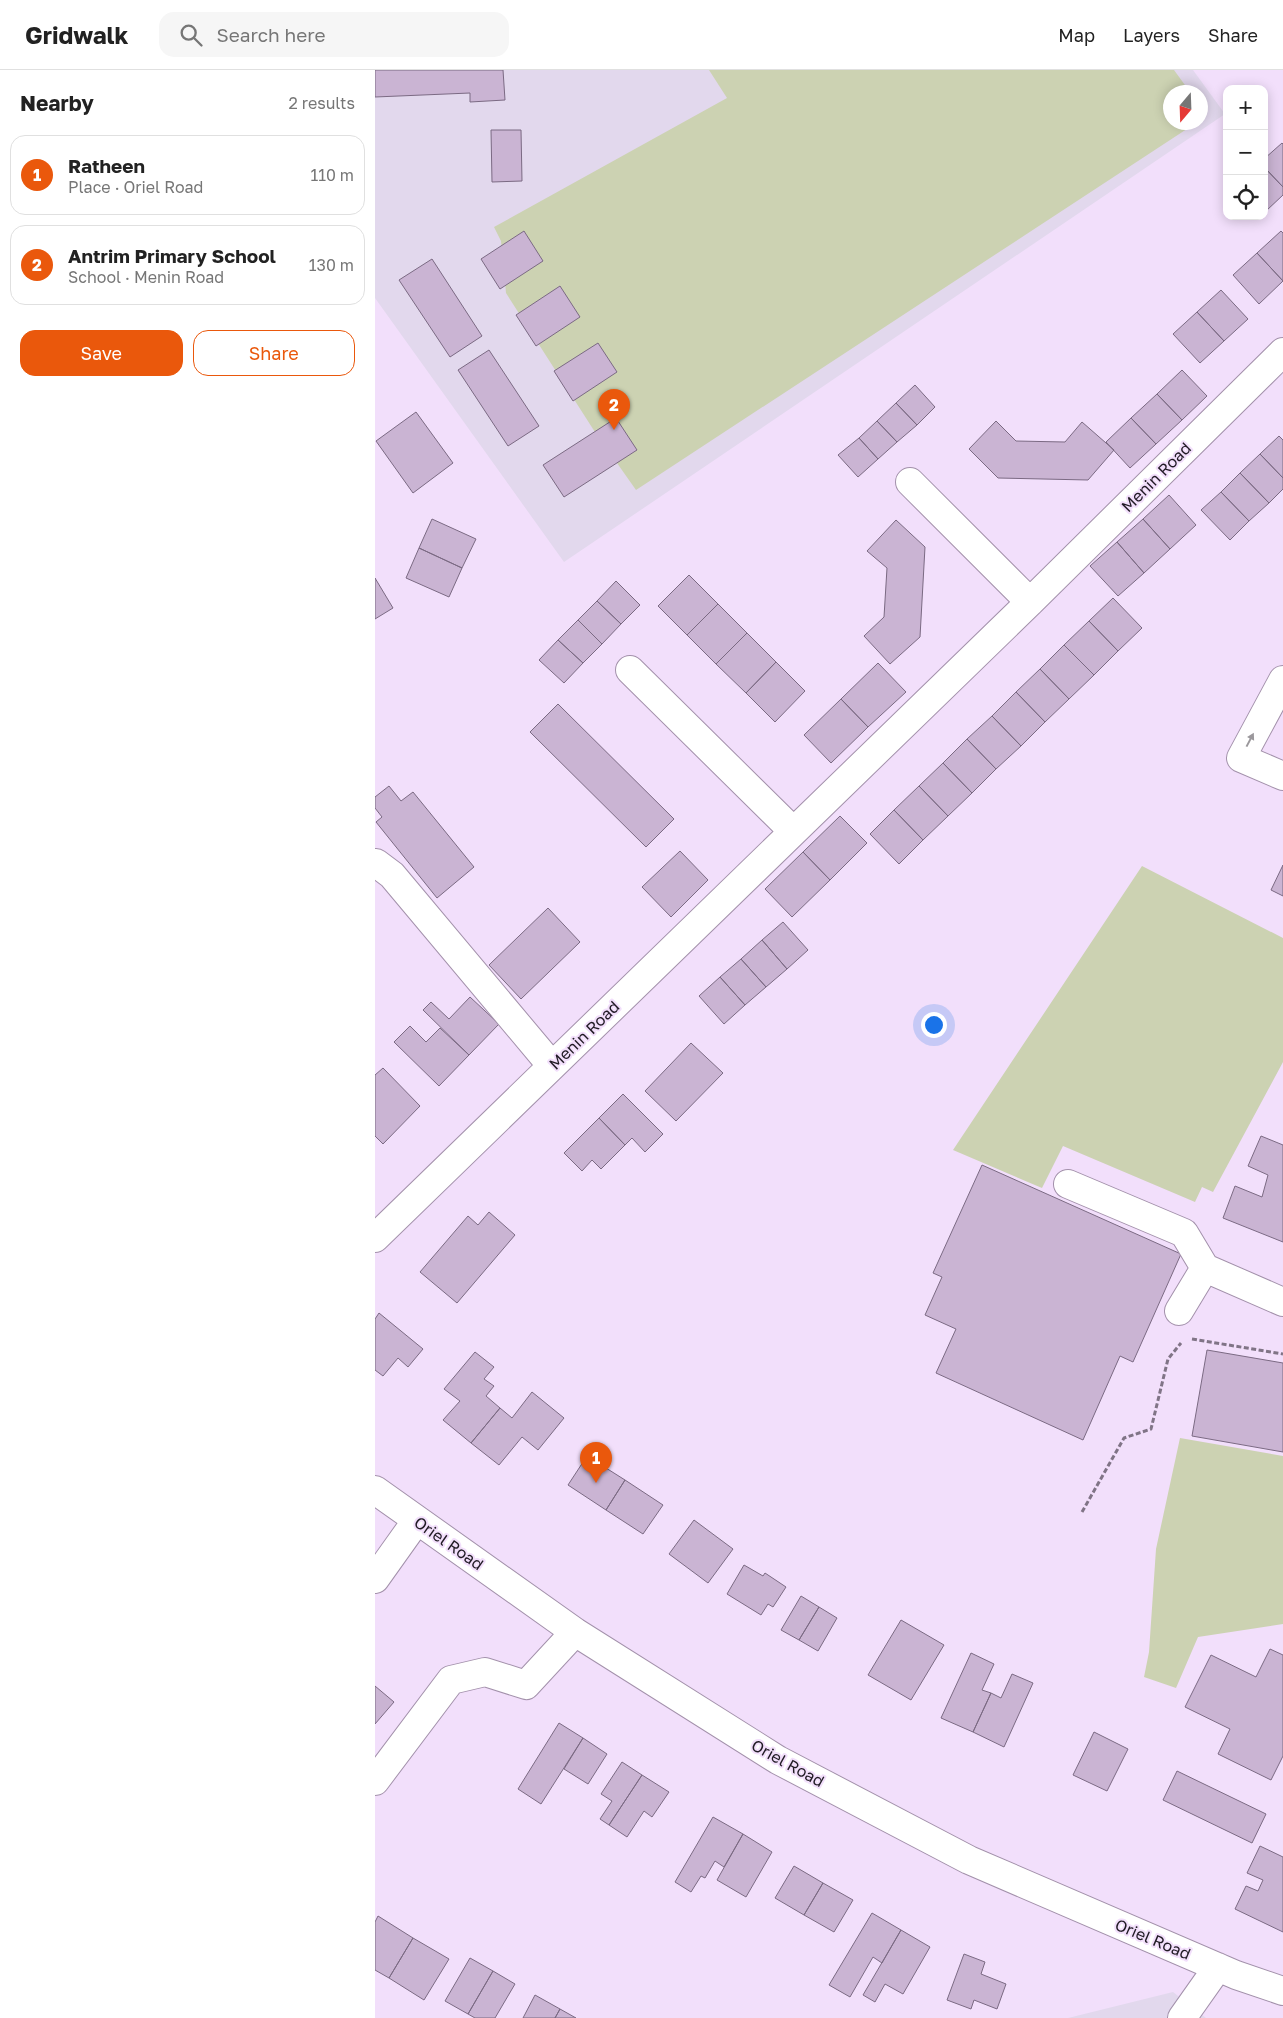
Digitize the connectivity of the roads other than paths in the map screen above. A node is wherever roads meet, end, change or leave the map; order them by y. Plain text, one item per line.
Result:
1 (1283, 352) edge
2 (910, 482) dead end
3 (1029, 602) junction
4 (630, 670) dead end
5 (1283, 680) edge
6 (1283, 776) edge
7 (793, 831) junction
8 (377, 863) dead end
9 (552, 1066) junction
10 (1069, 1184) dead end
11 (375, 1238) edge
12 (1205, 1268) junction
13 (1283, 1302) edge
14 (1179, 1311) dead end
15 (375, 1490) edge
16 (417, 1520) junction
17 (375, 1579) edge
18 (575, 1632) junction
19 (375, 1781) edge
20 (1227, 1971) junction
21 (1283, 1991) edge
22 (1283, 2012) edge
23 (1181, 2018) edge

1 - 3 street, Menin Road
2 - 3 street
3 - 7 street, Menin Road
4 - 7 street
6 -> 5 street
7 - 9 street, Menin Road
8 - 9 street
9 - 11 street, Menin Road
10 - 12 street
12 - 13 street
12 - 14 street
15 - 16 street, Oriel Road
16 - 17 street
16 - 18 street, Oriel Road
18 - 19 street
18 - 20 street, Oriel Road
20 - 21 street, Oriel Road
20 - 22 street, Oriel Road
20 - 23 street

